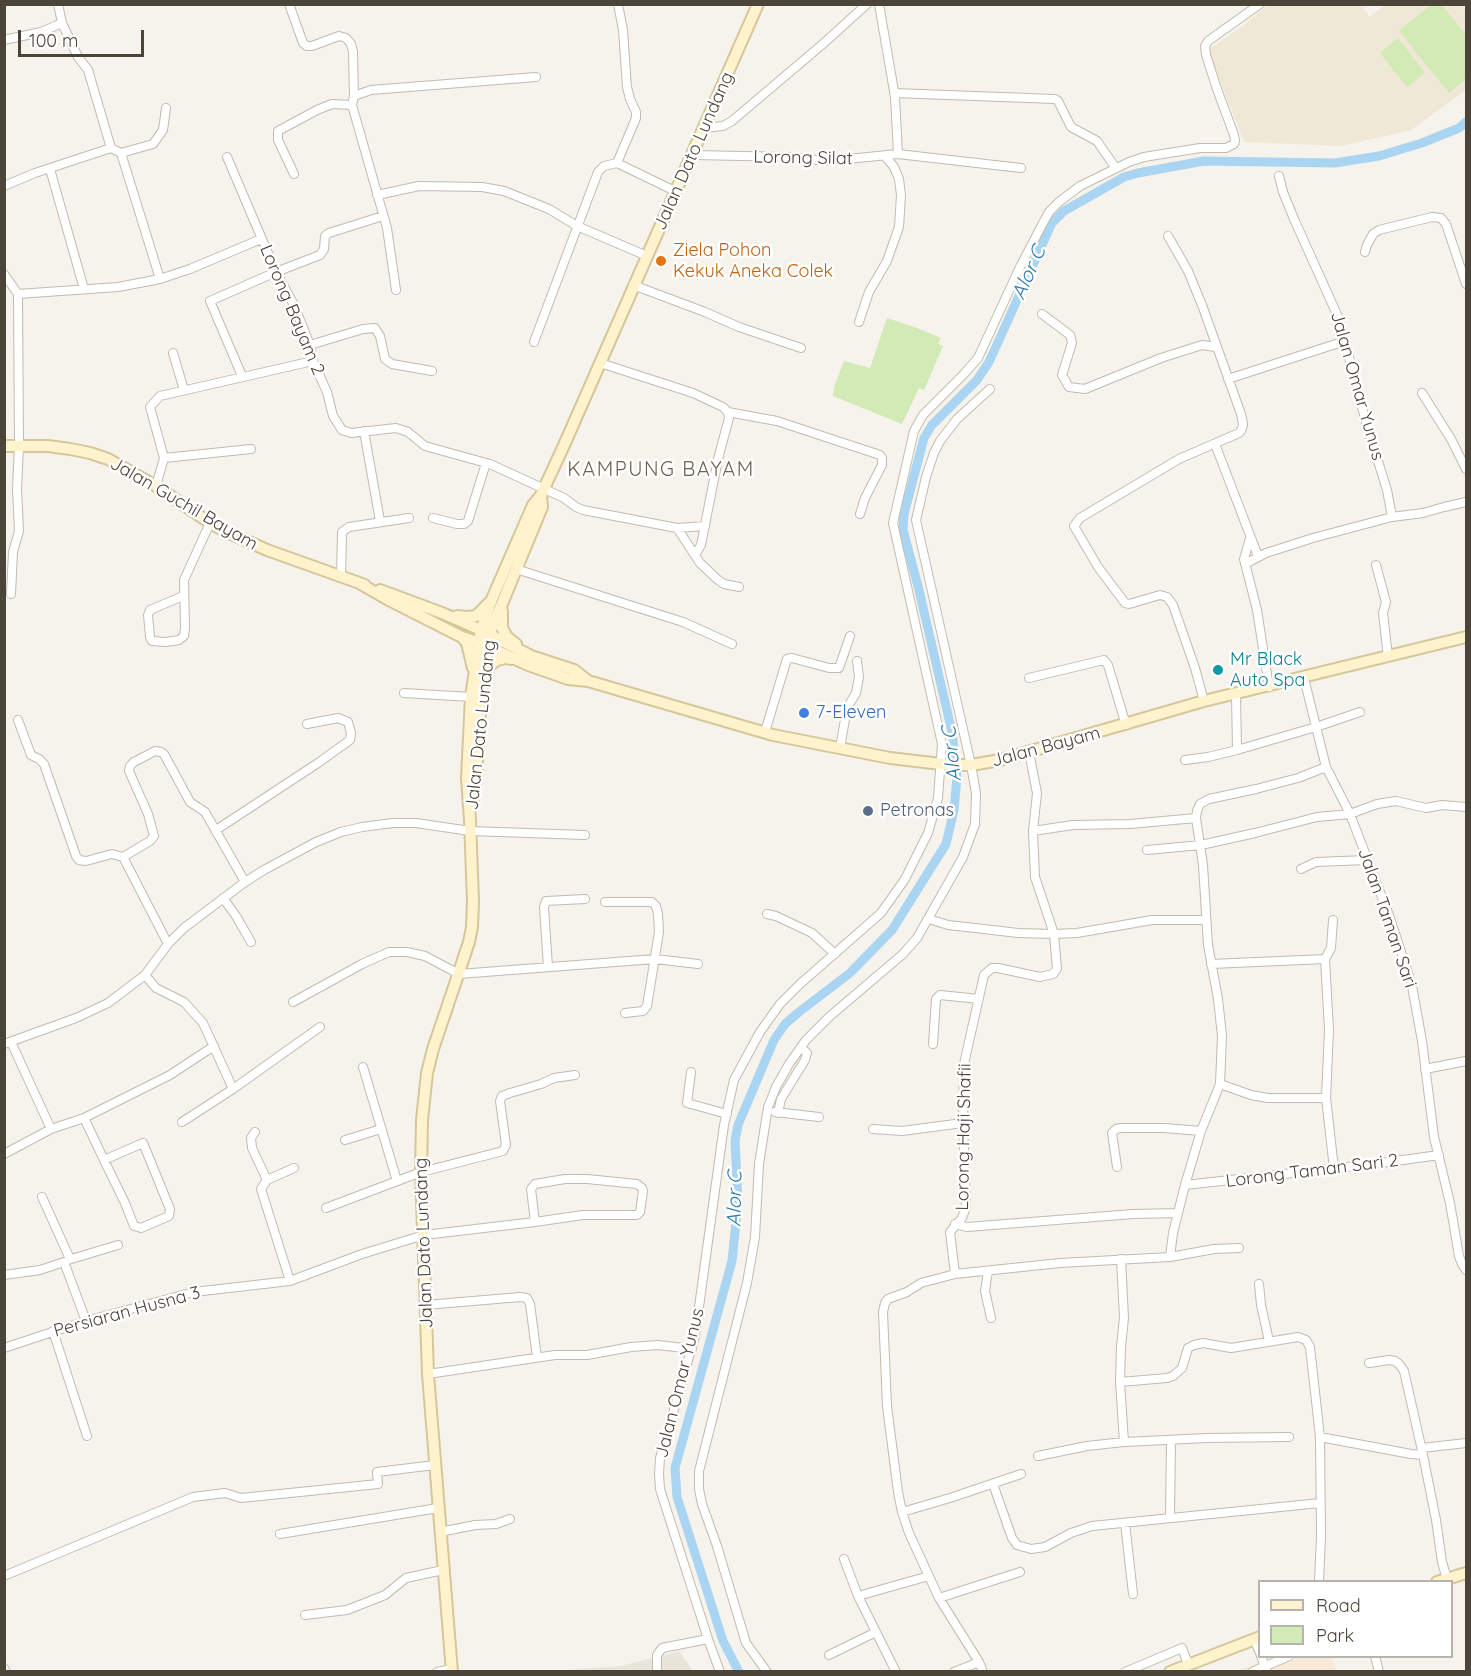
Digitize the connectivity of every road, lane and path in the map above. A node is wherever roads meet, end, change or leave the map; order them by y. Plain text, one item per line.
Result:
1 (58, 4) edge
2 (289, 4) edge
3 (618, 4) edge
4 (758, 4) edge
5 (867, 4) edge
6 (879, 4) edge
7 (1260, 4) edge
8 (62, 23) junction
9 (4, 40) edge
10 (536, 77) dead end
11 (894, 93) junction
12 (354, 96) junction
13 (352, 105) junction
14 (166, 108) dead end
15 (704, 128) junction
16 (111, 147) junction
17 (121, 153) junction
18 (693, 154) junction
19 (898, 154) junction
20 (885, 156) junction
21 (227, 157) dead end
22 (616, 163) junction
23 (1115, 167) junction
24 (1021, 168) dead end
25 (50, 170) junction
26 (294, 174) dead end
27 (1279, 176) dead end
28 (4, 186) edge
29 (676, 192) junction
30 (377, 195) junction
31 (384, 216) junction
32 (577, 226) junction
33 (1168, 236) dead end
34 (261, 239) junction
35 (1365, 252) dead end
36 (647, 256) junction
37 (276, 272) junction
38 (4, 274) edge
39 (160, 279) junction
40 (1467, 284) edge
41 (633, 285) junction
42 (84, 289) junction
43 (396, 290) dead end
44 (18, 294) junction
45 (1042, 314) dead end
46 (859, 322) dead end
47 (1345, 341) junction
48 (534, 342) dead end
49 (310, 345) junction
50 (1216, 347) junction
51 (801, 348) dead end
52 (173, 353) dead end
53 (313, 361) junction
54 (600, 363) junction
55 (432, 371) dead end
56 (242, 376) junction
57 (1228, 379) junction
58 (990, 388) dead end
59 (184, 390) junction
60 (1422, 393) dead end
61 (728, 412) junction
62 (364, 431) junction
63 (1215, 444) junction
64 (4, 446) edge
65 (19, 446) junction
66 (251, 448) dead end
67 (164, 458) junction
68 (486, 463) junction
69 (1467, 468) edge
70 (156, 486) junction
71 (543, 492) junction
72 (1467, 502) edge
73 (860, 514) dead end
74 (1392, 517) junction
75 (409, 518) dead end
76 (433, 518) dead end
77 (380, 521) junction
78 (210, 523) junction
79 (705, 526) junction
80 (677, 528) junction
81 (1250, 538) junction
82 (695, 555) junction
83 (1258, 556) junction
84 (1245, 564) junction
85 (1376, 565) dead end
86 (516, 569) junction
87 (340, 577) junction
88 (359, 583) junction
89 (739, 587) dead end
90 (11, 594) dead end
91 (183, 596) junction
92 (498, 599) junction
93 (442, 613) junction
94 (485, 632) junction
95 (850, 636) dead end
96 (462, 637) junction
97 (1467, 637) edge
98 (483, 644) junction
99 (732, 644) dead end
100 (1388, 657) junction
101 (530, 660) junction
102 (857, 661) dead end
103 (1029, 678) dead end
104 (1304, 678) junction
105 (478, 680) junction
106 (1269, 687) junction
107 (404, 693) dead end
108 (1236, 694) junction
109 (471, 698) junction
110 (1204, 702) junction
111 (1360, 712) dead end
112 (18, 720) dead end
113 (307, 724) dead end
114 (1126, 725) junction
115 (1316, 728) junction
116 (765, 732) junction
117 (840, 748) junction
118 (1237, 750) junction
119 (1029, 752) junction
120 (1185, 760) dead end
121 (945, 765) junction
122 (969, 765) junction
123 (1326, 767) junction
124 (1467, 807) edge
125 (1350, 814) junction
126 (1196, 818) junction
127 (470, 825) junction
128 (216, 830) junction
129 (1033, 831) junction
130 (585, 835) dead end
131 (1201, 845) junction
132 (1146, 850) dead end
133 (123, 857) junction
134 (1367, 860) junction
135 (1301, 869) dead end
136 (245, 882) junction
137 (223, 898) junction
138 (585, 899) dead end
139 (605, 902) dead end
140 (767, 914) dead end
141 (929, 919) junction
142 (1206, 920) junction
143 (1333, 920) dead end
144 (1054, 934) junction
145 (251, 942) dead end
146 (168, 944) junction
147 (835, 954) junction
148 (655, 959) junction
149 (1325, 959) junction
150 (698, 964) dead end
151 (1211, 964) junction
152 (548, 967) junction
153 (459, 974) junction
154 (145, 975) junction
155 (979, 999) junction
156 (293, 1002) dead end
157 (624, 1013) dead end
158 (320, 1027) dead end
159 (8, 1043) edge
160 (933, 1044) dead end
161 (214, 1046) junction
162 (801, 1047) junction
163 (1467, 1061) edge
164 (363, 1067) dead end
165 (1425, 1069) junction
166 (691, 1072) dead end
167 (575, 1075) dead end
168 (1220, 1084) junction
169 (233, 1089) junction
170 (1326, 1098) junction
171 (767, 1112) junction
172 (778, 1113) junction
173 (727, 1114) junction
174 (819, 1117) dead end
175 (84, 1118) junction
176 (182, 1122) dead end
177 (963, 1123) junction
178 (381, 1129) junction
179 (873, 1129) dead end
180 (51, 1130) junction
181 (1201, 1131) junction
182 (255, 1132) dead end
183 (345, 1140) dead end
184 (4, 1154) edge
185 (1439, 1155) junction
186 (104, 1160) junction
187 (1117, 1167) dead end
188 (294, 1168) dead end
189 (1334, 1169) junction
190 (421, 1172) junction
191 (267, 1180) junction
192 (397, 1181) junction
193 (1185, 1185) junction
194 (42, 1197) dead end
195 (326, 1208) dead end
196 (1178, 1213) junction
197 (535, 1222) junction
198 (956, 1224) junction
199 (424, 1235) junction
200 (118, 1245) dead end
201 (1239, 1248) dead end
202 (1170, 1257) junction
203 (1121, 1259) junction
204 (67, 1260) junction
205 (1467, 1270) edge
206 (987, 1271) junction
207 (955, 1274) junction
208 (4, 1275) edge
209 (290, 1281) junction
210 (1259, 1284) dead end
211 (426, 1305) junction
212 (991, 1318) dead end
213 (86, 1321) junction
214 (53, 1331) junction
215 (1269, 1341) junction
216 (4, 1348) edge
217 (692, 1349) junction
218 (537, 1358) junction
219 (1369, 1364) dead end
220 (428, 1374) junction
221 (1120, 1382) junction
222 (87, 1436) dead end
223 (1289, 1437) dead end
224 (1320, 1437) junction
225 (1171, 1440) junction
226 (1124, 1442) junction
227 (1467, 1443) edge
228 (1422, 1452) junction
229 (1038, 1456) dead end
230 (435, 1465) junction
231 (1021, 1474) dead end
232 (993, 1484) junction
233 (1320, 1503) junction
234 (438, 1508) junction
235 (902, 1512) junction
236 (1170, 1518) junction
237 (510, 1519) dead end
238 (1125, 1523) junction
239 (440, 1532) junction
240 (280, 1534) dead end
241 (844, 1559) dead end
242 (443, 1570) junction
243 (1020, 1572) dead end
244 (1467, 1573) edge
245 (4, 1576) edge
246 (929, 1576) junction
247 (1319, 1580) edge
248 (1442, 1580) edge
249 (1133, 1594) dead end
250 (858, 1596) junction
251 (939, 1598) junction
252 (305, 1616) dead end
253 (876, 1632) junction
254 (1257, 1638) edge
255 (708, 1640) junction
256 (829, 1655) dead end
257 (1285, 1658) edge
258 (979, 1662) junction
259 (1188, 1664) junction
260 (1266, 1669) edge
261 (452, 1670) edge
262 (437, 1671) edge
263 (657, 1671) edge
264 (720, 1671) edge
265 (767, 1671) edge
266 (896, 1671) edge
267 (954, 1671) edge
268 (983, 1671) edge
269 (1125, 1671) edge
270 (1174, 1671) edge
271 (1252, 1671) edge

1 - 8 street
2 - 12 street
3 - 22 street
4 - 15 main road, Jalan Dato Lundang
5 - 15 street
6 - 11 street
7 - 23 street, Jalan Omar Yunus
8 - 9 street
8 - 16 street
10 - 12 street
11 - 19 street
11 - 23 street
12 - 13 street
13 - 26 street
13 - 30 street
14 - 17 street
15 - 18 main road, Jalan Dato Lundang
16 - 17 street
16 - 25 street
17 - 39 street
18 - 20 street, Lorong Silat
18 - 29 main road, Jalan Dato Lundang
19 - 20 street, Lorong Silat
19 - 24 street, Lorong Silat
20 - 46 street
21 - 34 street, Lorong Bayam 2
22 - 29 street
22 - 32 street
23 - 121 street, Jalan Omar Yunus
25 - 28 street
25 - 42 street
27 - 47 street, Jalan Omar Yunus
29 - 36 main road, Jalan Dato Lundang
30 - 31 street
30 - 32 street
31 - 37 street
31 - 43 street
32 - 36 street
32 - 48 street
33 - 50 street
34 - 37 street, Lorong Bayam 2
34 - 39 street
35 - 40 street
36 - 41 main road, Jalan Dato Lundang
37 - 49 street, Lorong Bayam 2
37 - 56 street
38 - 44 street
39 - 42 street
41 - 51 street
41 - 54 main road, Jalan Dato Lundang
42 - 44 street
44 - 65 street
45 - 50 street
47 - 57 street
47 - 74 street, Jalan Omar Yunus
49 - 53 street, Lorong Bayam 2
49 - 55 street
50 - 57 street
52 - 59 street
53 - 56 street
53 - 62 street, Lorong Bayam 2
54 - 61 street
54 - 71 main road, Jalan Dato Lundang
56 - 59 street
57 - 63 street
58 - 122 street
59 - 67 street
60 - 69 street
61 - 73 street
61 - 79 street
62 - 68 street, Lorong Bayam 2
62 - 77 street
63 - 81 street
63 - 110 street
64 - 65 main road, Jalan Guchil Bayam
65 - 70 main road, Jalan Guchil Bayam
65 - 90 street
66 - 67 street
67 - 70 street
68 - 71 street, Lorong Bayam 2
68 - 76 street
70 - 78 main road, Jalan Guchil Bayam
71 - 80 street, Lorong Bayam 2
71 - 86 main road, Jalan Dato Lundang
71 - 92 main road, Jalan Dato Lundang
72 - 74 street
74 - 83 street
75 - 77 street
77 - 87 street
78 - 87 main road, Jalan Guchil Bayam
78 - 91 street
79 - 80 street, Lorong Bayam 2
79 - 82 street
80 - 82 street
81 - 83 street
81 - 84 street
82 - 89 street
83 - 84 street
84 - 106 street
85 - 100 street
86 - 92 main road, Jalan Dato Lundang
86 - 99 street
87 - 88 main road, Jalan Guchil Bayam
88 - 93 main road, Jalan Guchil Bayam
88 - 96 main road, Jalan Guchil Bayam
91 - 91 street
92 - 93 main road
92 - 94 main road, Jalan Dato Lundang
92 - 101 main road
93 - 94 main road, Jalan Guchil Bayam
94 - 98 main road, Jalan Dato Lundang
94 - 101 main road, Jalan Bayam
95 - 116 street
96 - 98 main road, Jalan Guchil Bayam
96 - 105 main road
97 - 100 main road, Jalan Bayam
98 - 101 main road, Jalan Bayam
98 - 105 main road, Jalan Dato Lundang
100 - 104 main road, Jalan Bayam
101 - 105 main road
101 - 116 main road, Jalan Bayam
102 - 117 street
103 - 114 street
104 - 106 main road, Jalan Bayam
104 - 115 street, Jalan Taman Sari
105 - 109 main road, Jalan Dato Lundang
105 - 127 main road, Jalan Dato Lundang
106 - 108 main road, Jalan Bayam
107 - 109 street
108 - 110 main road, Jalan Bayam
108 - 118 street
109 - 127 main road, Jalan Dato Lundang
110 - 114 main road, Jalan Bayam
111 - 115 street
112 - 133 street
113 - 128 street
114 - 119 main road, Jalan Bayam
115 - 118 street
115 - 123 street, Jalan Taman Sari
116 - 117 main road, Jalan Bayam
117 - 121 main road, Jalan Bayam
118 - 120 street
119 - 122 main road, Jalan Bayam
119 - 129 street, Lorong Haji Shafii
121 - 122 main road, Jalan Bayam
121 - 147 street, Jalan Omar Yunus
122 - 141 street
123 - 125 street, Jalan Taman Sari
123 - 126 street
124 - 125 street
125 - 131 street
125 - 134 street, Jalan Taman Sari
126 - 129 street
126 - 131 street
127 - 130 street
127 - 136 street
127 - 153 main road, Jalan Dato Lundang
128 - 133 street
128 - 136 street
129 - 144 street, Lorong Haji Shafii
131 - 132 street
131 - 142 street
133 - 146 street
134 - 135 street
134 - 165 street, Jalan Taman Sari
136 - 137 street
137 - 145 street
137 - 146 street
138 - 152 street
139 - 148 street
140 - 147 street
141 - 144 street
141 - 162 street
142 - 144 street
142 - 151 street
143 - 149 street
144 - 155 street, Lorong Haji Shafii
146 - 154 street
147 - 173 street, Jalan Omar Yunus
148 - 150 street
148 - 152 street
148 - 157 street
149 - 151 street
149 - 170 street
151 - 168 street
152 - 153 street
153 - 156 street
153 - 190 main road, Jalan Dato Lundang
154 - 159 street
154 - 161 street
155 - 160 street
155 - 177 street, Lorong Haji Shafii
158 - 169 street
159 - 180 street
161 - 169 street
161 - 175 street
162 - 171 street
162 - 172 street
163 - 165 street
164 - 178 street
165 - 185 street, Jalan Taman Sari
166 - 173 street
167 - 190 street
168 - 170 street
168 - 181 street
169 - 176 street
170 - 189 street
171 - 172 street
171 - 265 street
172 - 174 street
173 - 217 street, Jalan Omar Yunus
175 - 180 street
175 - 186 street
177 - 179 street
177 - 198 street, Lorong Haji Shafii
178 - 183 street
178 - 192 street
180 - 184 street
181 - 187 street
181 - 193 street
182 - 191 street
185 - 189 street, Lorong Taman Sari 2
185 - 205 street, Jalan Taman Sari
186 - 186 street
188 - 191 street
189 - 193 street, Lorong Taman Sari 2
190 - 192 street
190 - 199 main road, Jalan Dato Lundang
191 - 209 street
192 - 195 street
193 - 196 street
194 - 204 street
196 - 198 street
196 - 202 street
197 - 197 street, Persiaran Husna 3
197 - 199 street, Persiaran Husna 3
198 - 207 street, Lorong Haji Shafii
199 - 209 street, Persiaran Husna 3
199 - 211 main road, Jalan Dato Lundang
200 - 204 street
201 - 202 street
202 - 203 street
203 - 206 street
203 - 221 street
204 - 208 street
204 - 213 street
206 - 207 street
206 - 212 street
207 - 235 street
209 - 213 street, Persiaran Husna 3
210 - 215 street
211 - 218 street
211 - 220 main road, Jalan Dato Lundang
213 - 214 street, Persiaran Husna 3
214 - 216 street, Persiaran Husna 3
214 - 222 street
215 - 221 street
215 - 224 street
217 - 218 street
217 - 255 street, Jalan Omar Yunus
218 - 220 street
219 - 228 street
220 - 230 main road, Jalan Dato Lundang
221 - 226 street
223 - 225 street
224 - 228 street
224 - 233 street
225 - 226 street
225 - 236 street
226 - 229 street
227 - 228 street
228 - 248 street
230 - 234 main road, Jalan Dato Lundang
230 - 245 street
231 - 232 street
232 - 235 street
232 - 238 street
233 - 236 street
233 - 247 street
234 - 239 main road, Jalan Dato Lundang
234 - 240 street
235 - 246 street
236 - 238 street
237 - 239 street
238 - 249 street
239 - 242 main road, Jalan Dato Lundang
241 - 250 street
242 - 252 street
242 - 261 main road, Jalan Dato Lundang
243 - 251 street
244 - 248 main road
246 - 250 street
246 - 251 street
250 - 253 street
251 - 258 street
253 - 256 street
253 - 266 street
254 - 259 main road
255 - 263 street
255 - 264 street, Jalan Omar Yunus
257 - 260 street
258 - 267 street
258 - 268 street
259 - 269 street
259 - 270 main road
260 - 271 street
261 - 262 street

